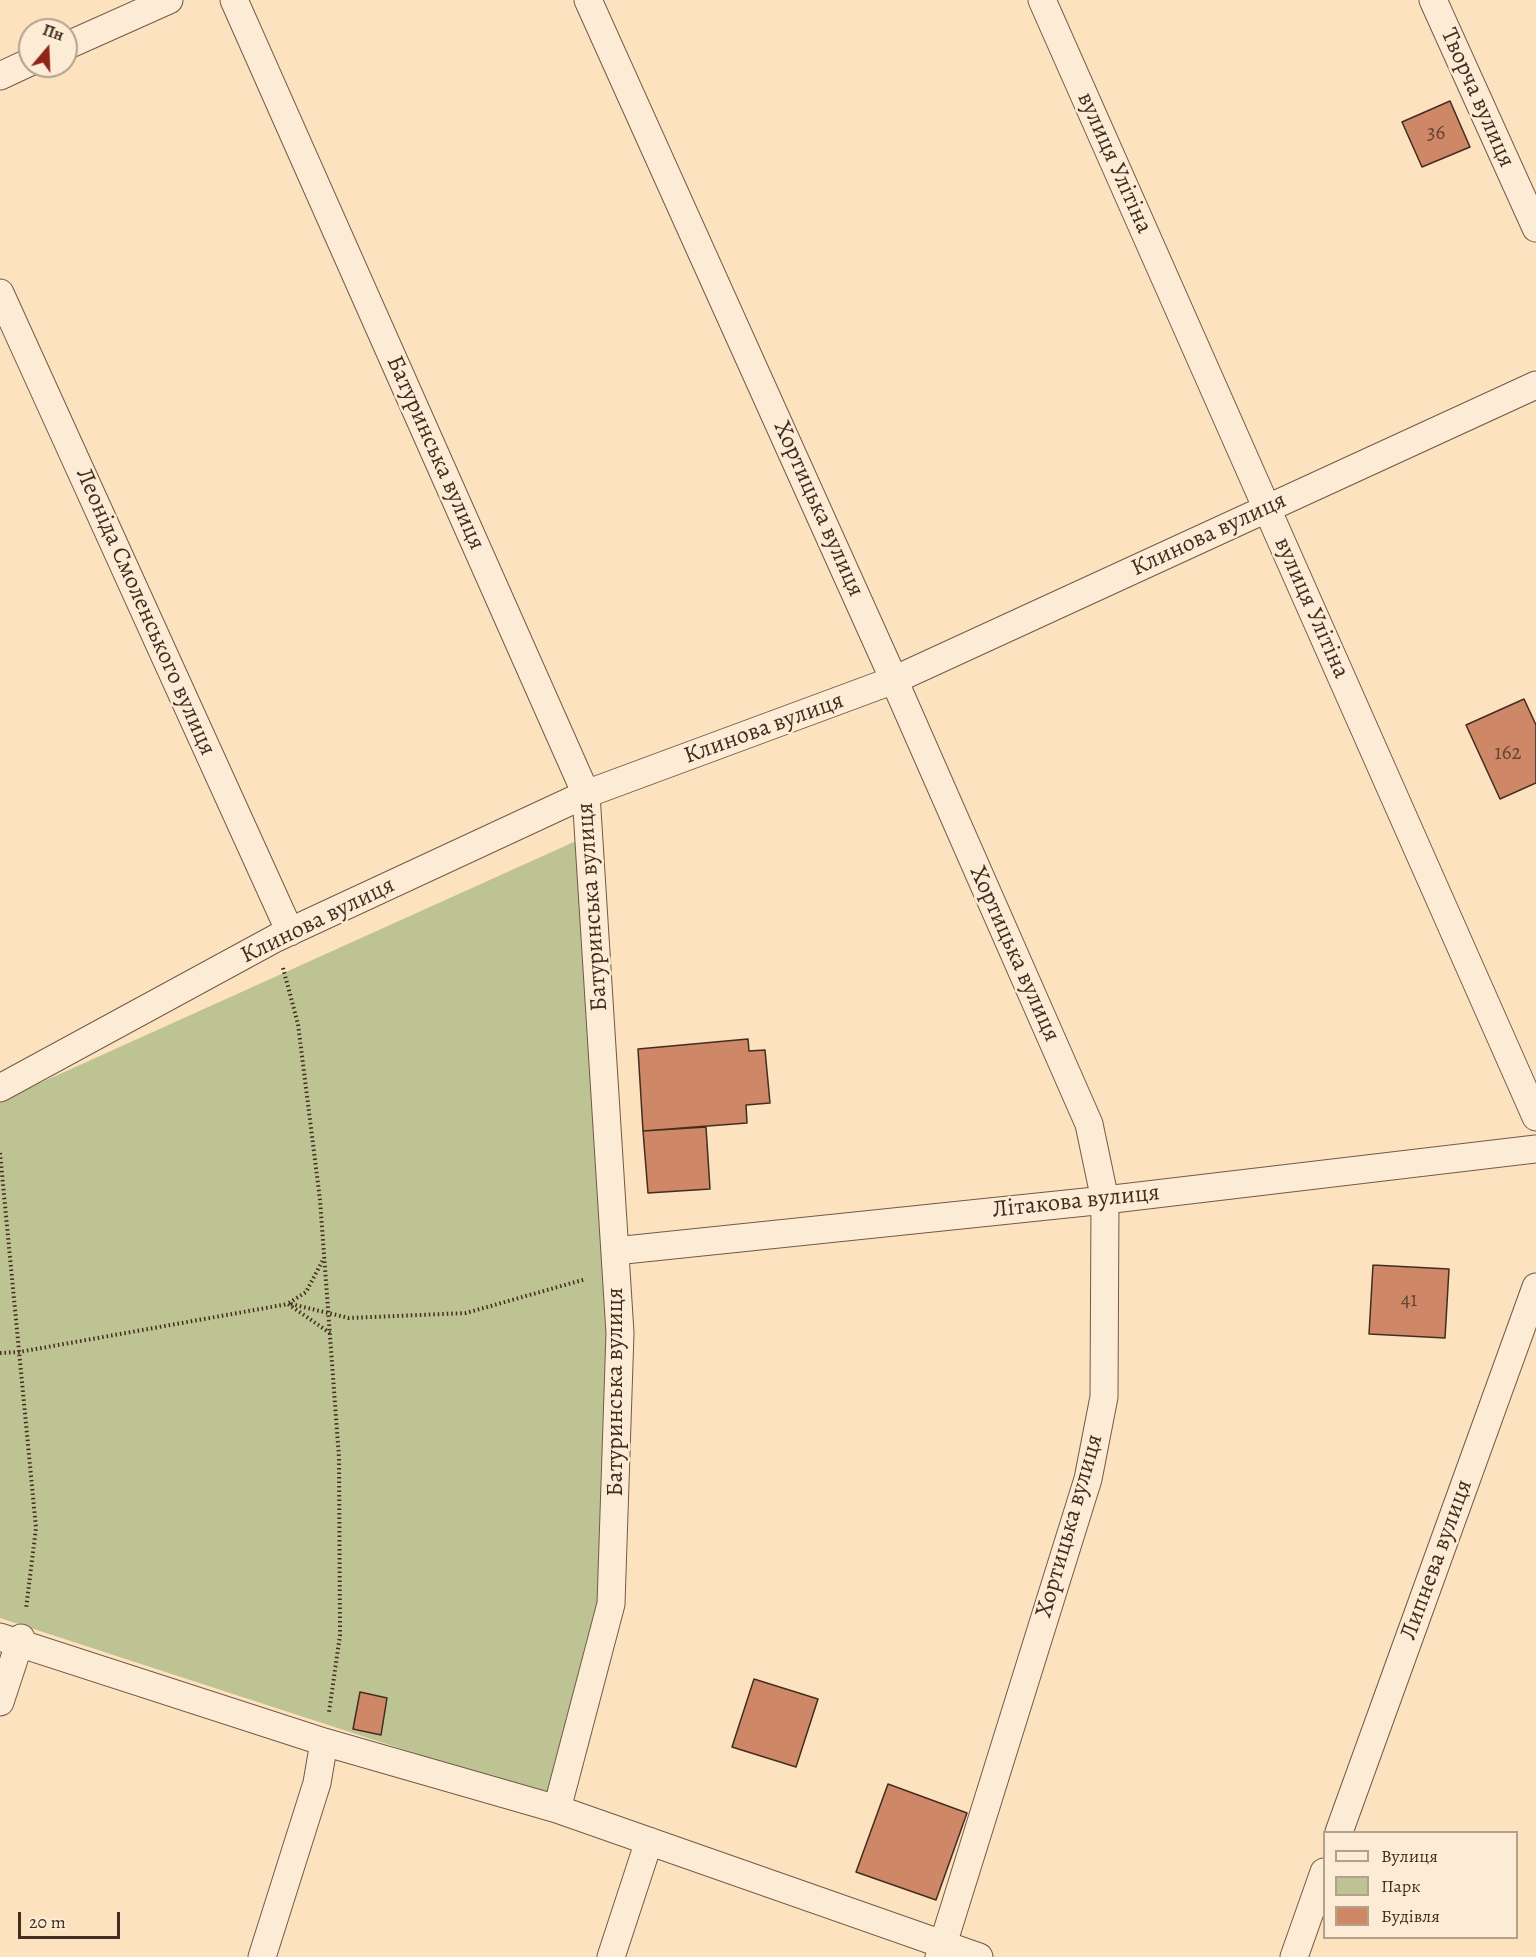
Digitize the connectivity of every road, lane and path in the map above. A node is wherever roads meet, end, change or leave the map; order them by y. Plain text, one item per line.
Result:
1 (169, 0) edge
2 (234, 0) edge
3 (588, 0) edge
4 (1042, 0) edge
5 (1433, 0) edge
6 (78, 41) edge
7 (18, 68) edge
8 (0, 76) edge
9 (1536, 228) edge
10 (0, 293) edge
11 (1536, 385) edge
12 (1267, 509) junction
13 (894, 680) junction
14 (586, 794) junction
15 (283, 935) junction
16 (0, 1089) edge
17 (1536, 1117) edge
18 (1536, 1149) edge
19 (0, 1153) edge
20 (1105, 1200) junction
21 (324, 1257) junction
22 (615, 1261) junction
23 (1536, 1287) edge
24 (288, 1304) junction
25 (328, 1314) junction
26 (330, 1333) junction
27 (19, 1352) junction
28 (0, 1353) edge
29 (13, 1639) edge
30 (0, 1702) edge
31 (324, 1742) junction
32 (557, 1809) junction
33 (1340, 1831) edge
34 (649, 1841) junction
35 (1323, 1875) edge
36 (940, 1951) edge
37 (262, 1957) edge
38 (611, 1957) edge
39 (979, 1957) edge
40 (1294, 1957) edge

1 - 6 street
2 - 14 street, Батуринська вулиця
3 - 13 street, Хортицька вулиця
4 - 12 street, вулиця Улітіна
5 - 9 street, Творча вулиця
7 - 8 street
10 - 15 street, Леоніда Смоленського вулиця
11 - 12 street, Клинова вулиця
12 - 13 street, Клинова вулиця
12 - 17 street, вулиця Улітіна
13 - 14 street, Клинова вулиця
13 - 20 street, Хортицька вулиця
14 - 15 street, Клинова вулиця
14 - 22 street, Батуринська вулиця
15 - 16 street, Клинова вулиця
15 - 21 path
18 - 20 street, Літакова вулиця
19 - 27 path
20 - 22 street, Літакова вулиця
20 - 36 street, Хортицька вулиця
21 - 24 path
21 - 25 path
22 - 25 path
22 - 32 street, Батуринська вулиця
23 - 33 street, Липнева вулиця
24 - 25 path
24 - 26 path
24 - 27 path
25 - 26 path
26 - 31 path
27 - 28 path
27 - 29 path
29 - 30 street
29 - 31 street
31 - 32 street
31 - 37 street
32 - 34 street
34 - 36 street
34 - 38 street
35 - 40 street
36 - 39 street

